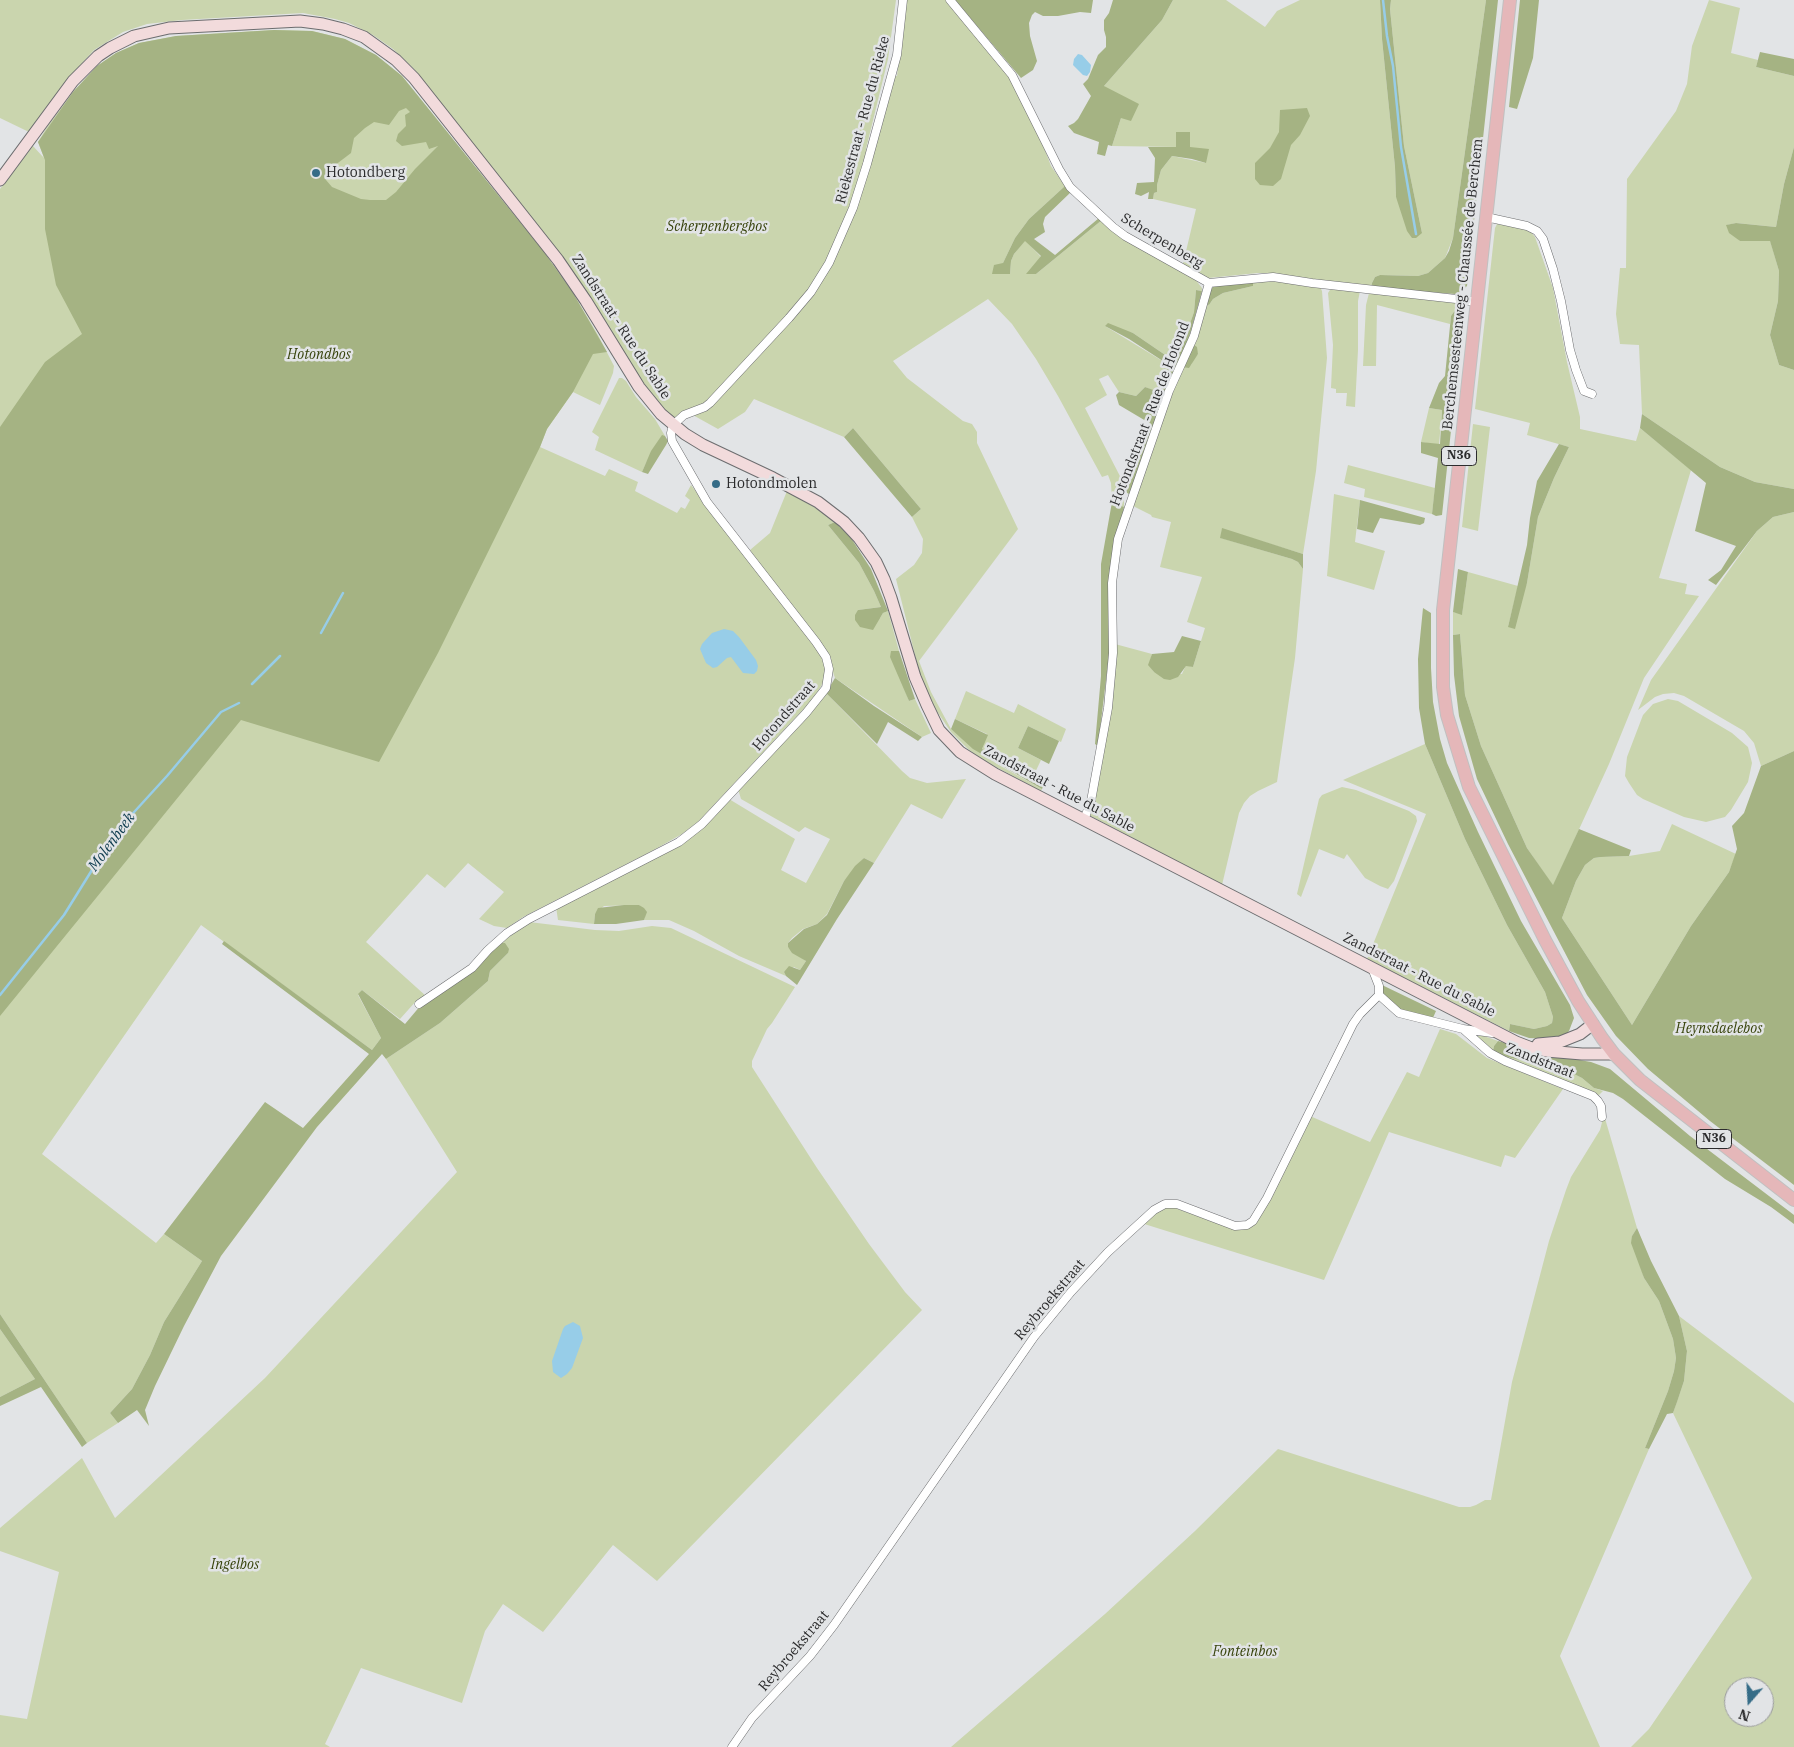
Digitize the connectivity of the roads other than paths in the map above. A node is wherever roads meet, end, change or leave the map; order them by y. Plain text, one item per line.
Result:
1 (904, 0) edge
2 (950, 0) edge
3 (1510, 0) edge
4 (0, 180) edge
5 (1486, 217) junction
6 (1209, 283) junction
7 (1476, 302) junction
8 (1592, 394) dead end
9 (676, 422) junction
10 (1084, 820) junction
11 (1372, 968) junction
12 (1378, 995) junction
13 (419, 1004) dead end
14 (1593, 1024) junction
15 (1463, 1029) junction
16 (1502, 1034) junction
17 (1614, 1054) junction
18 (1602, 1117) dead end
19 (1792, 1198) edge
20 (732, 1747) edge

1 - 9 street, Riekestraat - Rue du Rieke
2 - 6 street, Scherpenberg
3 - 5 main road, Berchemsesteenweg - Chaussée de Berchem / N36
4 - 9 main road, Zandstraat - Rue du Sable
5 - 7 main road, Berchemsesteenweg - Chaussée de Berchem / N36
5 - 8 street
6 - 7 street, Scherpenberg
6 - 10 street, Hotondstraat - Rue de Hotond
7 - 14 main road, Berchemsesteenweg - Chaussée de Berchem / N36
9 - 10 main road, Zandstraat - Rue du Sable
9 - 13 street, Hotondstraat
10 - 11 main road, Zandstraat - Rue du Sable
11 - 12 street
11 - 16 main road, Zandstraat - Rue du Sable
12 - 15 street, Zandstraat
12 - 20 street, Reybroekstraat
14 - 16 main road, Zandstraat - Rue du Sable
14 - 17 main road, Berchemsesteenweg - Chaussée de Berchem / N36
15 - 16 street, Zandstraat
15 - 18 street, Zandstraat
16 - 17 main road, Zandstraat - Rue du Sable
17 - 19 main road, Berchemsesteenweg - Chaussée de Berchem / N36

